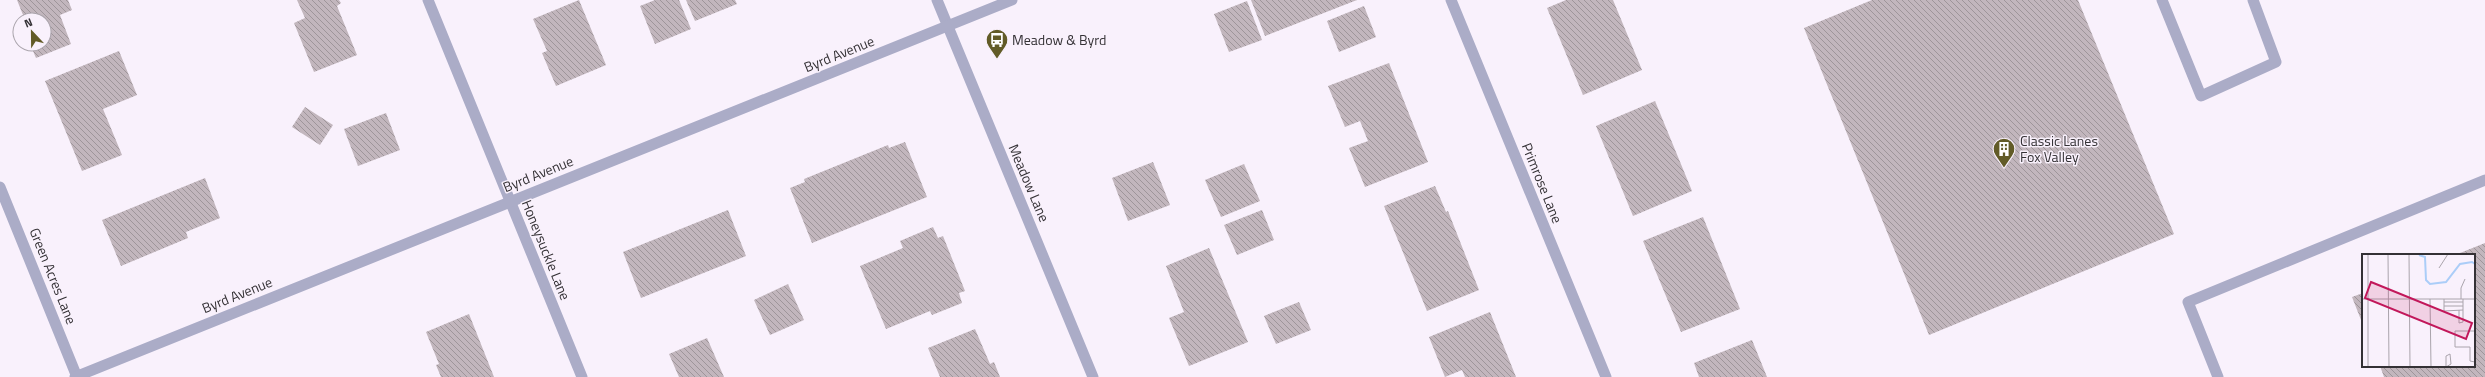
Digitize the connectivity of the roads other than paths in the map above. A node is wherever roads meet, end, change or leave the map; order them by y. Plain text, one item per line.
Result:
1 (428, 0) edge
2 (937, 0) edge
3 (1012, 0) edge
4 (1451, 0) edge
5 (2162, 0) edge
6 (2253, 0) edge
7 (948, 27) junction
8 (2485, 180) edge
9 (0, 187) edge
10 (509, 201) junction
11 (76, 377) edge
12 (582, 377) edge
13 (1093, 377) edge
14 (1606, 377) edge
15 (2218, 377) edge

1 - 10 street, Honeysuckle Lane
2 - 7 street, Meadow Lane
3 - 7 street, Byrd Avenue
4 - 14 street, Primrose Lane
5 - 6 street
7 - 10 street, Byrd Avenue
7 - 13 street, Meadow Lane
8 - 15 street
9 - 11 street, Green Acres Lane
10 - 11 street, Byrd Avenue
10 - 12 street, Honeysuckle Lane

